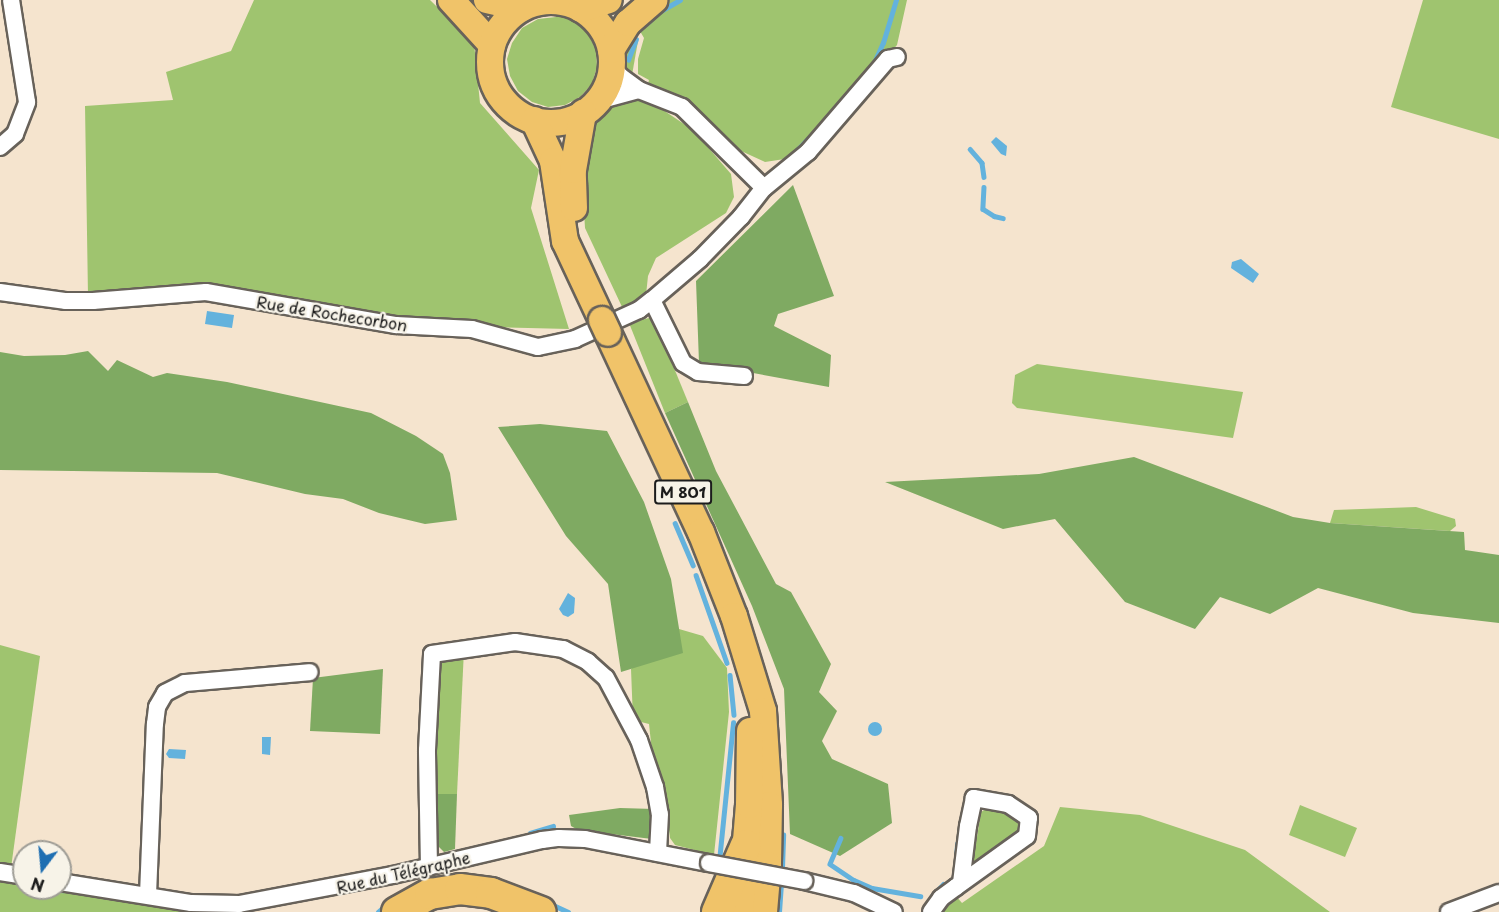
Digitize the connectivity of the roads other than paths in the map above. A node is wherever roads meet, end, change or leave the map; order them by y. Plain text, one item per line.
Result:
1 (11, 0) edge
2 (451, 0) edge
3 (487, 0) edge
4 (609, 0) edge
5 (654, 0) edge
6 (522, 8) junction
7 (581, 9) junction
8 (492, 45) junction
9 (897, 57) dead end
10 (612, 58) junction
11 (639, 90) junction
12 (591, 107) junction
13 (534, 120) junction
14 (0, 147) edge
15 (764, 188) junction
16 (0, 292) edge
17 (590, 294) junction
18 (652, 300) junction
19 (744, 376) dead end
20 (747, 656) junction
21 (310, 672) dead end
22 (746, 845) junction
23 (658, 853) junction
24 (429, 867) junction
25 (961, 883) junction
26 (72, 884) edge
27 (1499, 893) edge
28 (148, 895) junction
29 (397, 912) edge
30 (416, 912) edge
31 (520, 912) edge
32 (541, 912) edge
33 (717, 912) edge
34 (740, 912) edge
35 (764, 912) edge
36 (894, 912) edge
37 (931, 912) edge
38 (1449, 912) edge

1 - 14 street
2 - 8 main road
3 - 6 main road
4 - 7 main road
5 - 10 main road
6 - 7 main road
6 - 8 main road
7 - 10 main road
8 - 13 main road
9 - 15 street, Rue de Rochecorbon
10 - 11 street
10 - 12 main road
11 - 12 street
11 - 15 street
12 - 13 main road
12 - 17 main road, M 801
13 - 17 main road, M 801
15 - 18 street, Rue de Rochecorbon
16 - 18 street, Rue de Rochecorbon
17 - 20 main road, M 801
18 - 19 street
20 - 22 main road, M 801
20 - 35 main road, M 801
21 - 28 street
22 - 33 highway
22 - 34 main road, M 801
23 - 24 street, Rue du Télégraphe
23 - 24 street
23 - 36 street, Rue du Télégraphe, bridge
24 - 28 street, Rue du Télégraphe
25 - 25 street
25 - 37 street
26 - 28 street, Rue du Télégraphe
27 - 38 street
29 - 32 highway
30 - 31 highway

